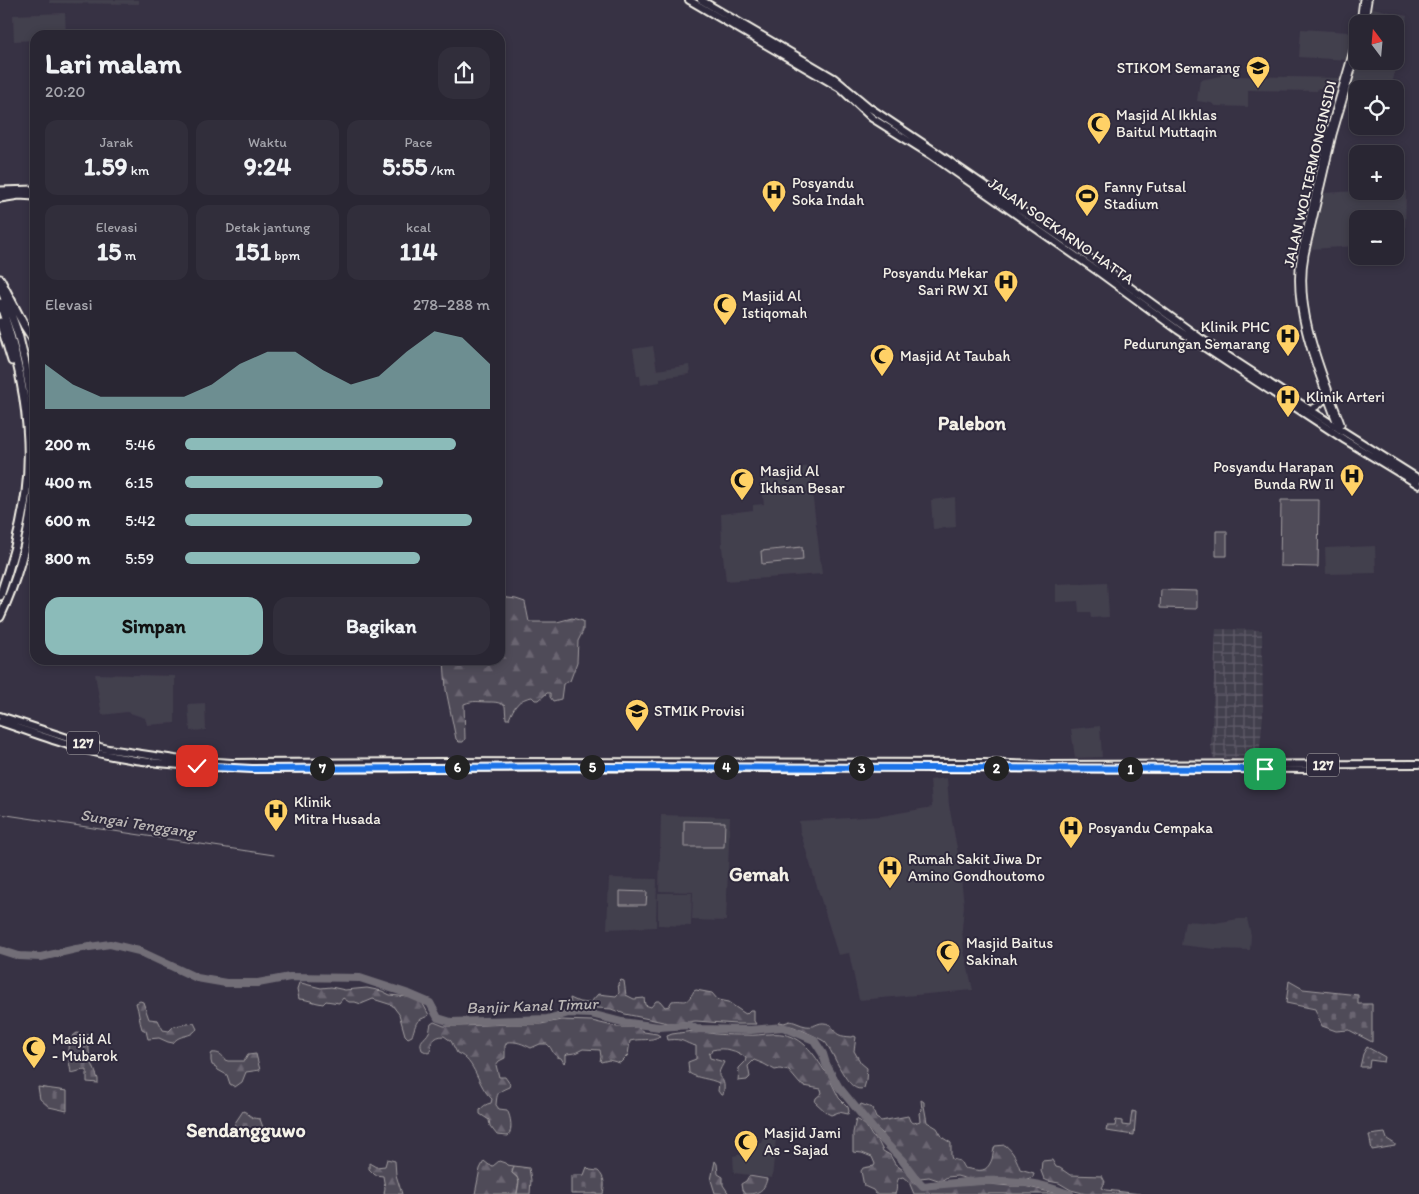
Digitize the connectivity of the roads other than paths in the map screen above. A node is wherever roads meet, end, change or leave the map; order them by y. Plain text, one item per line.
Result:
1 (689, 0) edge
2 (701, 0) edge
3 (1364, 0) edge
4 (1368, 0) edge
5 (1362, 15) edge
6 (1366, 15) edge
7 (1349, 65) edge
8 (1352, 70) edge
9 (30, 190) edge
10 (0, 191) edge
11 (30, 196) edge
12 (0, 198) edge
13 (1078, 253) junction
14 (0, 279) edge
15 (0, 287) edge
16 (0, 303) edge
17 (0, 322) edge
18 (30, 334) edge
19 (30, 386) edge
20 (22, 392) junction
21 (1325, 394) junction
22 (1310, 410) junction
23 (1342, 434) junction
24 (1419, 478) edge
25 (1419, 485) edge
26 (30, 519) edge
27 (30, 528) edge
28 (28, 535) junction
29 (0, 596) edge
30 (0, 617) edge
31 (0, 716) edge
32 (0, 722) edge
33 (1419, 764) edge
34 (304, 765) junction
35 (1322, 767) junction
36 (1419, 769) edge

1 - 13 main road, JALAN SOEKARNO HATTA
2 - 13 main road
3 - 5 main road
4 - 6 main road
7 - 21 main road, JALAN WOLTERMONGINSIDI
8 - 23 main road, JALAN WOLTERMONGINSIDI
9 - 10 highway
11 - 12 highway
13 - 22 main road
13 - 23 main road, JALAN SOEKARNO HATTA
14 - 18 highway
15 - 19 highway
16 - 20 highway
17 - 20 highway
20 - 29 highway
21 - 22 main road
21 - 23 main road, JALAN WOLTERMONGINSIDI
22 - 23 main road
23 - 24 main road
23 - 25 main road, JALAN SOEKARNO HATTA
26 - 28 highway
27 - 28 highway
28 - 30 highway
31 - 34 main road, 127
32 - 34 main road, 127
33 - 35 main road, 127
34 - 35 main road, 127
35 - 36 main road, 127

